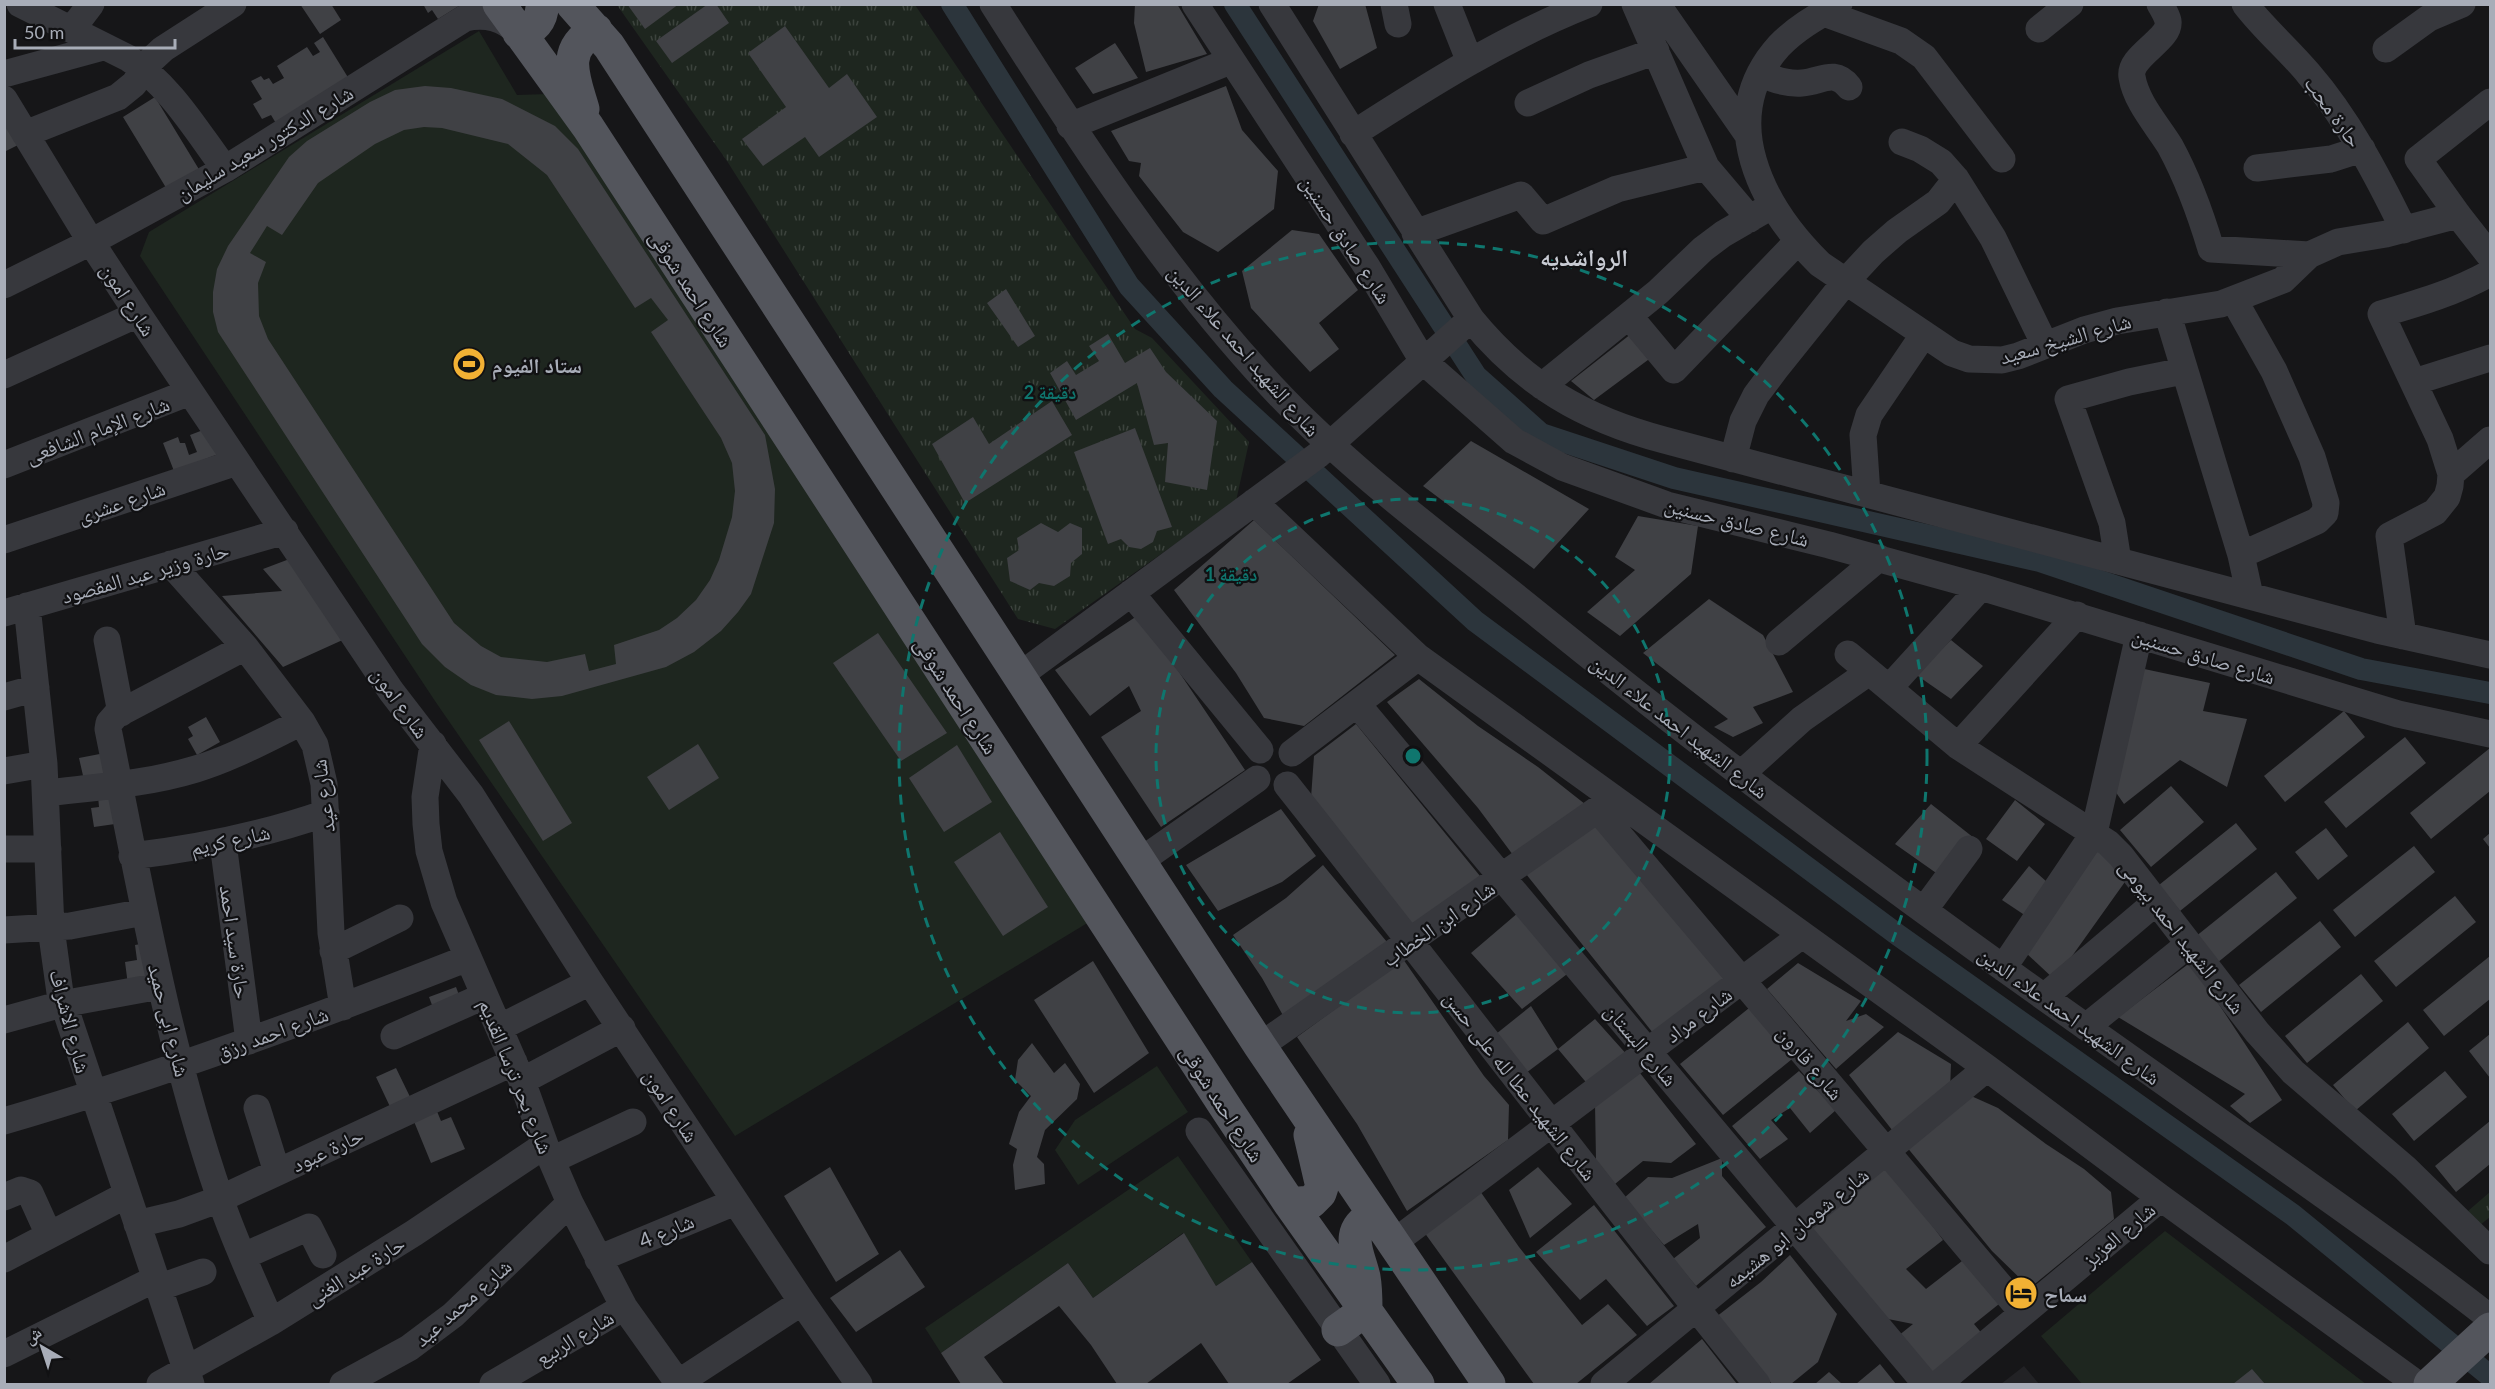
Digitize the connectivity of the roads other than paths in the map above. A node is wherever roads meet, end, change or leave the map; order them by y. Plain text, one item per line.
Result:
1 (20, 4) edge
2 (91, 4) edge
3 (232, 4) edge
4 (499, 4) edge
5 (542, 4) edge
6 (572, 4) edge
7 (993, 4) edge
8 (1195, 4) edge
9 (1272, 4) edge
10 (1447, 4) edge
11 (1589, 4) edge
12 (1635, 4) edge
13 (1657, 4) edge
14 (2070, 4) edge
15 (2160, 4) edge
16 (2245, 4) edge
17 (2462, 4) edge
18 (1816, 12) edge
19 (72, 29) junction
20 (2039, 29) dead end
21 (596, 30) junction
22 (519, 33) junction
23 (103, 47) junction
24 (2386, 49) dead end
25 (1656, 51) junction
26 (1230, 61) junction
27 (1470, 62) junction
28 (144, 68) junction
29 (1761, 73) junction
30 (4, 74) edge
31 (1849, 87) dead end
32 (4, 99) edge
33 (2490, 102) edge
34 (1528, 103) dead end
35 (1070, 126) junction
36 (588, 127) junction
37 (25, 134) junction
38 (1353, 134) junction
39 (1748, 135) junction
40 (1902, 142) dead end
41 (2362, 149) junction
42 (2002, 159) dead end
43 (1706, 167) junction
44 (2257, 168) dead end
45 (225, 169) junction
46 (1956, 178) junction
47 (1773, 205) junction
48 (2458, 215) junction
49 (1750, 219) junction
50 (2404, 230) junction
51 (1415, 232) junction
52 (1798, 241) junction
53 (91, 242) junction
54 (2489, 248) edge
55 (2309, 255) junction
56 (2490, 273) edge
57 (1846, 281) junction
58 (4, 285) edge
59 (2234, 300) junction
60 (2167, 312) junction
61 (138, 314) junction
62 (1629, 316) junction
63 (1466, 323) junction
64 (1924, 334) junction
65 (2045, 345) junction
66 (1430, 355) junction
67 (2490, 358) edge
68 (2183, 371) junction
69 (4, 375) edge
70 (2414, 382) junction
71 (1542, 386) junction
72 (190, 392) junction
73 (2490, 440) edge
74 (1323, 450) junction
75 (1733, 459) junction
76 (237, 462) junction
77 (4, 465) edge
78 (2451, 474) junction
79 (1867, 494) junction
80 (1259, 498) junction
81 (285, 531) junction
82 (4, 540) edge
83 (2241, 555) junction
84 (1879, 558) junction
85 (2118, 561) junction
86 (171, 564) junction
87 (1981, 587) junction
88 (1131, 593) junction
89 (2250, 596) junction
90 (16, 609) edge
91 (2077, 615) junction
92 (2139, 635) junction
93 (2403, 636) junction
94 (107, 640) dead end
95 (1779, 642) dead end
96 (245, 647) junction
97 (1848, 654) dead end
98 (2490, 655) edge
99 (1418, 657) junction
100 (1019, 676) junction
101 (1879, 680) junction
102 (36, 688) junction
103 (4, 697) edge
104 (1357, 704) junction
105 (121, 713) junction
106 (302, 722) junction
107 (2490, 734) edge
108 (433, 744) junction
109 (1958, 746) junction
110 (1260, 750) junction
111 (1292, 753) junction
112 (44, 764) junction
113 (4, 771) edge
114 (1741, 774) junction
115 (1257, 779) junction
116 (119, 785) junction
117 (1287, 785) junction
118 (46, 793) junction
119 (1606, 804) junction
120 (326, 813) junction
121 (2094, 833) junction
122 (223, 843) junction
123 (4, 849) edge
124 (48, 849) junction
125 (1969, 849) dead end
126 (132, 856) junction
127 (1140, 862) junction
128 (1502, 878) junction
129 (2156, 902) junction
130 (1924, 910) junction
131 (144, 912) junction
132 (400, 918) dead end
133 (51, 928) junction
134 (4, 930) edge
135 (1802, 935) junction
136 (1411, 941) junction
137 (2188, 944) junction
138 (333, 951) junction
139 (468, 958) junction
140 (2003, 968) junction
141 (1742, 981) junction
142 (590, 982) junction
143 (160, 986) junction
144 (484, 996) junction
145 (2044, 997) junction
146 (62, 1004) junction
147 (343, 1007) junction
148 (4, 1020) edge
149 (2086, 1027) junction
150 (499, 1028) junction
151 (622, 1028) junction
152 (394, 1036) dead end
153 (249, 1041) junction
154 (1260, 1046) junction
155 (1648, 1052) junction
156 (180, 1065) junction
157 (1987, 1068) junction
158 (518, 1072) junction
159 (93, 1095) junction
160 (257, 1108) dead end
161 (1303, 1110) junction
162 (4, 1121) edge
163 (633, 1122) dead end
164 (1550, 1125) junction
165 (1198, 1131) dead end
166 (548, 1152) junction
167 (1887, 1152) junction
168 (277, 1172) junction
169 (126, 1195) junction
170 (4, 1197) edge
171 (2161, 1198) junction
172 (220, 1199) junction
173 (735, 1202) junction
174 (570, 1203) junction
175 (1290, 1204) junction
176 (1374, 1215) junction
177 (136, 1224) junction
178 (1795, 1227) junction
179 (49, 1235) junction
180 (1393, 1243) junction
181 (2490, 1251) edge
182 (323, 1255) dead end
183 (243, 1256) junction
184 (4, 1259) edge
185 (598, 1259) junction
186 (203, 1272) dead end
187 (156, 1283) junction
188 (802, 1302) junction
189 (624, 1307) junction
190 (1696, 1309) junction
191 (1365, 1310) junction
192 (2023, 1313) junction
193 (271, 1322) junction
194 (1338, 1330) junction
195 (2486, 1330) edge
196 (4, 1354) edge
197 (189, 1378) edge
198 (2431, 1380) edge
199 (160, 1384) edge
200 (343, 1384) edge
201 (493, 1384) edge
202 (678, 1384) edge
203 (860, 1384) edge
204 (1377, 1384) edge
205 (1418, 1384) edge
206 (1490, 1384) edge
207 (1604, 1384) edge
208 (1757, 1384) edge
209 (1926, 1384) edge
210 (1938, 1384) edge

1 - 19 street
2 - 19 street
3 - 28 street
4 - 22 main road, شارع احمد شوقى
5 - 22 main road
6 - 21 main road
7 - 35 street, شارع الشهيد احمد علاء الدين
8 - 26 street, شارع صادق حسنين
9 - 38 street
10 - 27 street
11 - 27 street
12 - 25 street
13 - 39 street
14 - 20 street
15 - 55 street
16 - 41 street, حارة محب
17 - 24 street
18 - 29 street, شارع الشيخ سعيد
18 - 42 street
19 - 23 street
21 - 36 main road
21 - 100 main road
22 - 36 main road, شارع احمد شوقى
22 - 45 street, شارع الدكتور سعيد سليمان
23 - 28 street
23 - 30 street
25 - 34 street
25 - 43 street
26 - 35 street
26 - 66 street, شارع صادق حسنين
27 - 38 street
28 - 37 street
28 - 45 street
29 - 31 street
29 - 39 street, شارع الشيخ سعيد
32 - 37 street, شارع امون
33 - 48 street
35 - 74 street, شارع الشهيد احمد علاء الدين
36 - 175 main road, شارع احمد شوقى
37 - 53 street, شارع امون
38 - 51 street
39 - 47 street, شارع الشيخ سعيد
40 - 46 street
41 - 44 street
41 - 50 street, حارة محب
43 - 49 street
43 - 51 street
45 - 53 street, شارع الدكتور سعيد سليمان
46 - 57 street
46 - 65 street
47 - 49 street
47 - 52 street, شارع الشيخ سعيد
48 - 50 street, شارع الشيخ سعيد
48 - 54 street
49 - 62 street
50 - 55 street, شارع الشيخ سعيد
51 - 63 street
52 - 57 street, شارع الشيخ سعيد
52 - 62 street
53 - 58 street, شارع الدكتور سعيد سليمان
53 - 61 street, شارع امون
55 - 59 street, شارع الشيخ سعيد
56 - 70 street
57 - 64 street, شارع الشيخ سعيد
57 - 75 street
59 - 60 street, شارع الشيخ سعيد
59 - 83 street
60 - 65 street, شارع الشيخ سعيد
60 - 68 street
61 - 69 street
61 - 72 street, شارع امون
62 - 71 street
63 - 66 street
63 - 71 street
64 - 65 street, شارع الشيخ سعيد
64 - 79 street
66 - 74 street
66 - 84 street, شارع صادق حسنين
67 - 70 street
68 - 83 street
68 - 85 street
70 - 78 street
71 - 75 street
72 - 76 street, شارع امون
72 - 77 street, شارع الإمام الشافعى
73 - 78 street
74 - 80 street
74 - 114 street, شارع الشهيد احمد علاء الدين
75 - 79 street
76 - 81 street, شارع امون
76 - 82 street, شارع عشرى
78 - 93 street
79 - 85 street
80 - 88 street
80 - 99 street
81 - 86 street, حارة وزير عبد المقصود
81 - 108 street, شارع امون
83 - 89 street
84 - 87 street, شارع صادق حسنين
84 - 95 street
85 - 89 street
86 - 90 street, حارة وزير عبد المقصود
86 - 96 street, شارع عيد
87 - 91 street, شارع صادق حسنين
87 - 101 street
88 - 100 street
88 - 110 street
89 - 93 street
90 - 102 street, شارع الاشراف
91 - 92 street, شارع صادق حسنين
91 - 109 street
92 - 107 street, شارع صادق حسنين
92 - 121 street
93 - 98 street
94 - 105 street
96 - 105 street
96 - 106 street, شارع عيد
97 - 101 street, شارع الشهيد احمد بيومى
99 - 104 street
99 - 119 street
100 - 127 main road
101 - 109 street, شارع الشهيد احمد بيومى
101 - 114 street
102 - 103 street
102 - 112 street, شارع الاشراف
104 - 111 street
104 - 128 street, شارع البستان
105 - 116 street, شارع ابى حميد
106 - 116 street
106 - 120 street, شارع عيد
108 - 139 street, شارع بحر ترسا القديم
108 - 142 street, شارع امون
109 - 121 street, شارع الشهيد احمد بيومى
110 - 111 street
110 - 115 street
111 - 117 street
112 - 113 street
112 - 118 street, شارع الاشراف
114 - 130 street, شارع الشهيد احمد علاء الدين
115 - 117 street
115 - 127 street
116 - 118 street
116 - 126 street, شارع ابى حميد
117 - 136 street, شارع الشهيد عطا لله على حسن
118 - 124 street, شارع الاشراف
119 - 128 street, شارع ابن الخطاب
119 - 135 street
119 - 141 street, شارع قارون
120 - 122 street, شارع كريم
120 - 138 street, شارع عيد
121 - 129 street, شارع الشهيد احمد بيومى
121 - 140 street
122 - 126 street, شارع كريم
122 - 153 street, حارة سيد احمد
123 - 124 street
124 - 133 street, شارع الاشراف
125 - 130 street
126 - 131 street, شارع ابى حميد
127 - 154 main road
128 - 136 street, شارع ابن الخطاب
128 - 155 street, شارع البستان
129 - 137 street, شارع الشهيد احمد بيومى
129 - 145 street
130 - 140 street, شارع الشهيد احمد علاء الدين
131 - 133 street
131 - 143 street, شارع ابى حميد
132 - 138 street
133 - 134 street
133 - 146 street, شارع الاشراف
135 - 141 street, شارع مراد
135 - 157 street
136 - 154 street, شارع ابن الخطاب
136 - 164 street, شارع الشهيد عطا لله على حسن
137 - 149 street
137 - 181 street, شارع الشهيد احمد بيومى
138 - 147 street, شارع عيد
139 - 144 street, شارع بحر ترسا القديم
139 - 147 street, شارع احمد رزق
140 - 145 street, شارع الشهيد احمد علاء الدين
141 - 155 street, شارع مراد
141 - 167 street, شارع قارون
142 - 150 street
142 - 151 street, شارع امون
143 - 146 street
143 - 156 street, شارع ابى حميد
144 - 150 street, شارع بحر ترسا القديم
144 - 152 street
145 - 149 street, شارع الشهيد احمد علاء الدين
146 - 148 street
146 - 159 street, شارع الاشراف
147 - 153 street, شارع احمد رزق
149 - 195 street, شارع الشهيد احمد علاء الدين
150 - 158 street, شارع بحر ترسا القديم
151 - 158 street, حارة عبود
151 - 173 street, شارع امون
153 - 156 street, شارع احمد رزق
154 - 161 main road
155 - 164 street, شارع مراد
155 - 178 street, شارع البستان
156 - 159 street, شارع احمد رزق
156 - 172 street, شارع ابى حميد
157 - 167 street, شارع شومان ابو هشيمه
157 - 171 street
158 - 166 street, شارع بحر ترسا القديم
158 - 168 street, حارة عبود
159 - 162 street, شارع احمد رزق
159 - 169 street, شارع الاشراف
160 - 168 street
161 - 175 main road
161 - 176 main road
163 - 166 street, حارة عبد الغنى
164 - 180 street, شارع مراد
164 - 190 street, شارع الشهيد عطا لله على حسن
165 - 194 street
166 - 174 street, شارع بحر ترسا القديم
166 - 193 street, حارة عبد الغنى
167 - 178 street, شارع شومان ابو هشيمه
167 - 192 street, شارع قارون
168 - 172 street, حارة عبود
169 - 177 street, شارع الاشراف
169 - 179 street
170 - 179 street
171 - 192 street, شارع العزيز
171 - 198 street
172 - 177 street, حارة عبود
172 - 183 street, شارع ابى حميد
173 - 185 street, شارع 4
173 - 188 street, شارع امون
174 - 185 street, شارع بحر ترسا القديم
174 - 200 street, شارع محمد عيد
175 - 191 main road, شارع احمد شوقى
176 - 180 main road
176 - 191 main road
177 - 187 street, شارع الاشراف
178 - 190 street, شارع شومان ابو هشيمه
178 - 209 street, شارع البستان
179 - 184 street
180 - 206 main road
182 - 183 street
183 - 193 street, شارع ابى حميد
185 - 189 street, شارع بحر ترسا القديم
186 - 187 street
187 - 196 street
187 - 197 street, شارع الاشراف
188 - 202 street
188 - 203 street, شارع امون
189 - 201 street, شارع الربيع
189 - 202 street, شارع بحر ترسا القديم
190 - 207 street, شارع شومان ابو هشيمه
190 - 208 street, شارع الشهيد عطا لله على حسن
191 - 194 main road
191 - 205 main road, شارع احمد شوقى
192 - 210 street, شارع العزيز
193 - 197 street, حارة عبد الغنى
194 - 204 street
195 - 198 main road
197 - 199 street, حارة عبد الغنى

